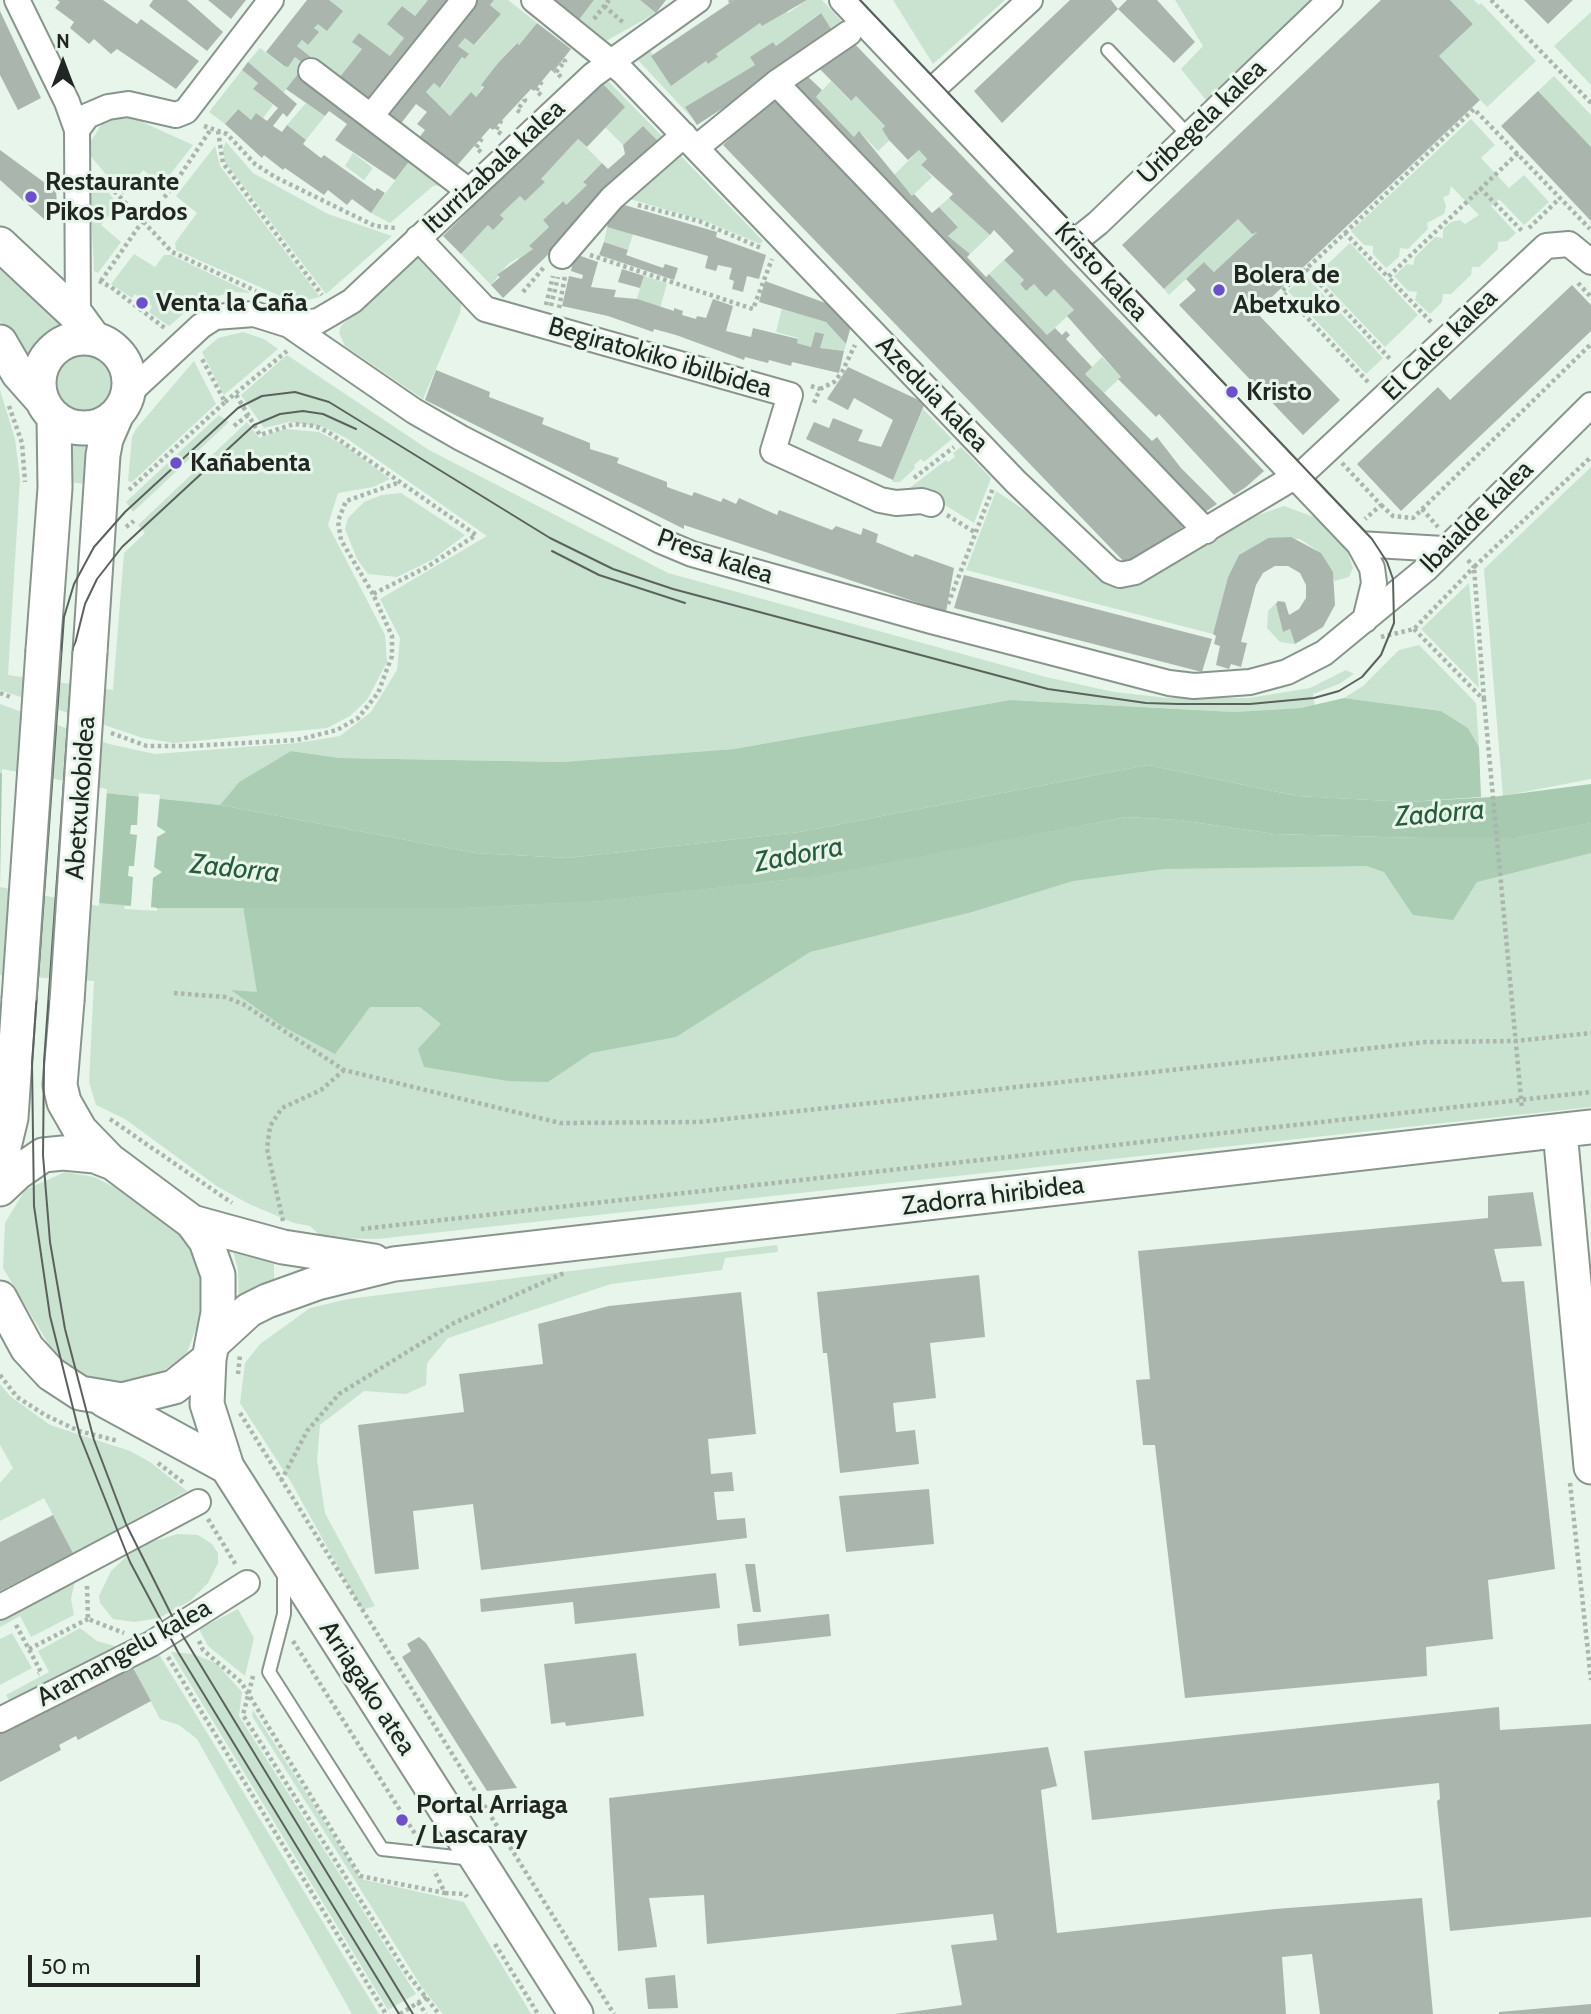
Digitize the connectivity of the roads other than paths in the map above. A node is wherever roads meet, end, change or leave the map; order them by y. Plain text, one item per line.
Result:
1 (17, 0) edge
2 (271, 0) edge
3 (464, 0) edge
4 (534, 0) edge
5 (698, 0) edge
6 (842, 0) edge
7 (1030, 0) edge
8 (1329, 0) edge
9 (849, 33) dead end
10 (1108, 50) dead end
11 (611, 61) junction
12 (312, 71) dead end
13 (776, 83) junction
14 (930, 91) junction
15 (371, 116) junction
16 (77, 130) junction
17 (1188, 135) junction
18 (690, 142) junction
19 (469, 191) junction
20 (410, 230) junction
21 (1073, 243) junction
22 (0, 244) edge
23 (561, 260) road end
24 (1584, 271) edge
25 (86, 328) junction
26 (284, 335) junction
27 (0, 342) edge
28 (123, 404) junction
29 (1591, 405) edge
30 (48, 408) junction
31 (1295, 477) junction
32 (930, 504) road end
33 (1206, 531) junction
34 (1359, 544) junction
35 (1443, 550) junction
36 (1362, 623) junction
37 (1575, 1129) edge
38 (113, 1163) junction
39 (2, 1186) edge
40 (192, 1222) junction
41 (394, 1264) junction
42 (0, 1298) edge
43 (1583, 1310) edge
44 (210, 1352) junction
45 (99, 1397) junction
46 (1591, 1466) edge
47 (228, 1467) junction
48 (198, 1502) road end
49 (284, 1559) junction
50 (247, 1583) road end
51 (8, 1616) edge
52 (0, 1720) edge
53 (478, 1860) junction
54 (576, 2014) edge

1 - 16 street
2 - 16 street
3 - 15 street
4 - 11 street, Azeduia kalea
5 - 11 street, Iturrizabala kalea
6 - 14 street, Kristo kalea
7 - 14 street
8 - 17 street, Uribegela kalea
9 - 13 street
10 - 17 lane
11 - 18 street, Azeduia kalea
11 - 19 street, Iturrizabala kalea
12 - 15 street
13 - 18 street
13 - 33 street
14 - 21 street, Kristo kalea
15 - 19 street
16 - 25 street
17 - 21 street, Uribegela kalea
18 - 23 street
18 - 33 street, Azeduia kalea
19 - 20 street, Iturrizabala kalea
20 - 26 street, Iturrizabala kalea
20 - 32 street, Begiratokiko ibilbidea
21 - 31 street, Kristo kalea
22 - 25 main road
24 - 31 street, El Calce kalea
25 - 28 main road
25 - 30 main road
26 - 28 street, Presa kalea
26 - 36 street, Presa kalea
27 - 30 main road
28 - 30 main road
28 - 38 main road, Abetxukobidea, bridge
29 - 35 street, Ibaialde kalea
30 - 39 main road, Abetxukobidea, bridge
31 - 33 street, Azeduia kalea
31 - 34 street, Kristo kalea
34 - 35 street
34 - 36 street, Kristo kalea
35 - 36 street, Ibaialde kalea
37 - 41 main road, Zadorra hiribidea
37 - 43 main road
38 - 39 main road, Zadorra hiribidea
38 - 40 main road, Zadorra hiribidea
40 - 41 main road, Zadorra hiribidea
40 - 44 main road, Zadorra hiribidea
41 - 44 main road, Zadorra hiribidea
42 - 45 main road, Zadorra hiribidea
43 - 46 main road
44 - 45 main road, Zadorra hiribidea
44 - 47 main road, Arriagako atea
45 - 47 main road, Arriagako atea
47 - 49 main road, Arriagako atea
48 - 51 street
49 - 53 main road, Arriagako atea
49 - 53 lane
50 - 52 street, Aramangelu kalea
53 - 54 main road, Arriagako atea

